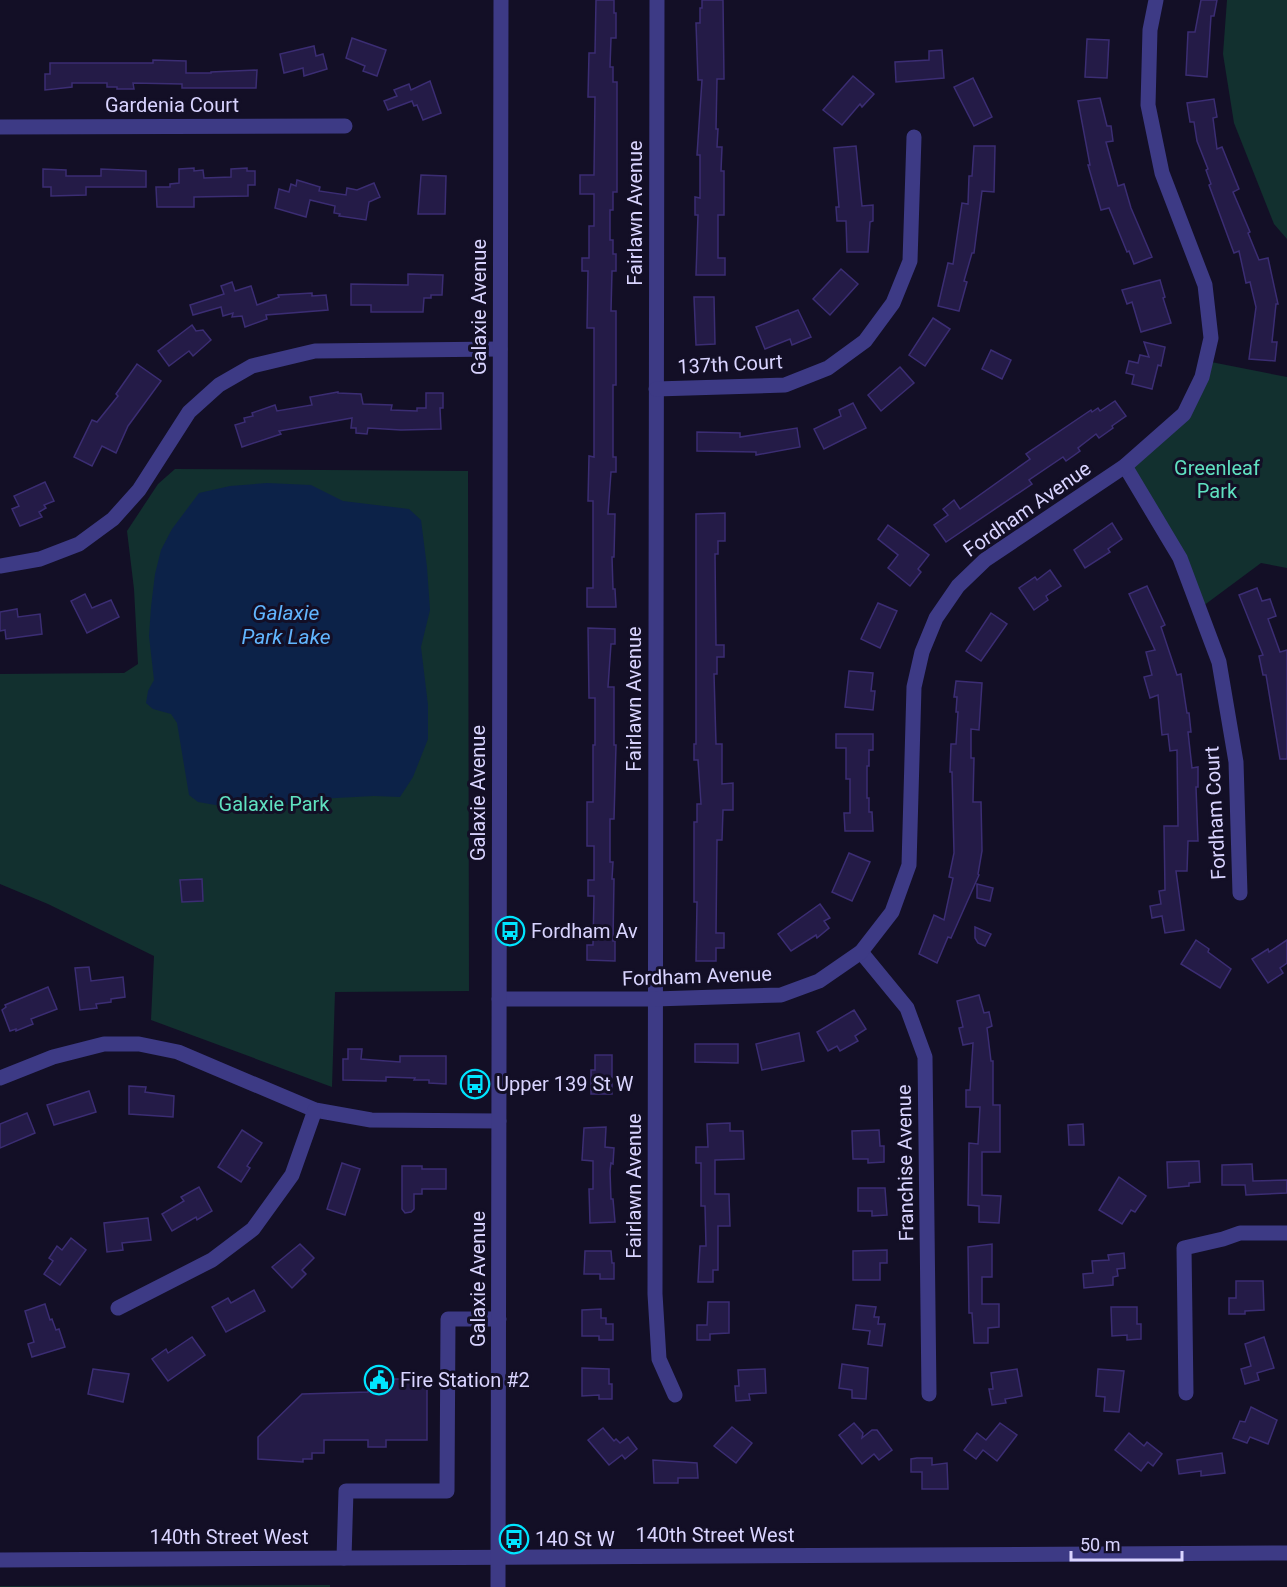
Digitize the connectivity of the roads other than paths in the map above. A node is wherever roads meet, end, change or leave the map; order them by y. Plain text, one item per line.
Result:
1 (501, 0) edge
2 (657, 0) edge
3 (1156, 0) edge
4 (0, 126) edge
5 (345, 126) dead end
6 (914, 136) dead end
7 (500, 349) junction
8 (656, 389) junction
9 (1125, 466) junction
10 (0, 566) edge
11 (1240, 893) dead end
12 (861, 952) junction
13 (499, 999) junction
14 (655, 999) junction
15 (0, 1078) edge
16 (315, 1110) junction
17 (499, 1121) junction
18 (1287, 1233) edge
19 (118, 1308) dead end
20 (499, 1319) junction
21 (1186, 1393) dead end
22 (929, 1394) dead end
23 (675, 1395) dead end
24 (1287, 1553) edge
25 (498, 1557) junction
26 (344, 1558) junction
27 (0, 1560) edge
28 (498, 1587) edge

1 - 7 street, Galaxie Avenue
2 - 8 street, Fairlawn Avenue
3 - 9 street, Fordham Avenue
4 - 5 street, Gardenia Court
6 - 8 street, 137th Court
7 - 10 street
7 - 13 street, Galaxie Avenue
8 - 14 street, Fairlawn Avenue
9 - 11 street, Fordham Court
9 - 12 street, Fordham Avenue
12 - 14 street, Fordham Avenue
12 - 22 street, Franchise Avenue
13 - 14 street, Fordham Avenue
13 - 17 street, Galaxie Avenue
14 - 23 street, Fairlawn Avenue
15 - 16 street
16 - 17 street
16 - 19 street
17 - 20 street, Galaxie Avenue
18 - 21 street
20 - 25 street, Galaxie Avenue
20 - 26 street
24 - 25 street, 140th Street West
25 - 26 street, 140th Street West
25 - 28 street, Galaxie Avenue
26 - 27 street, 140th Street West

